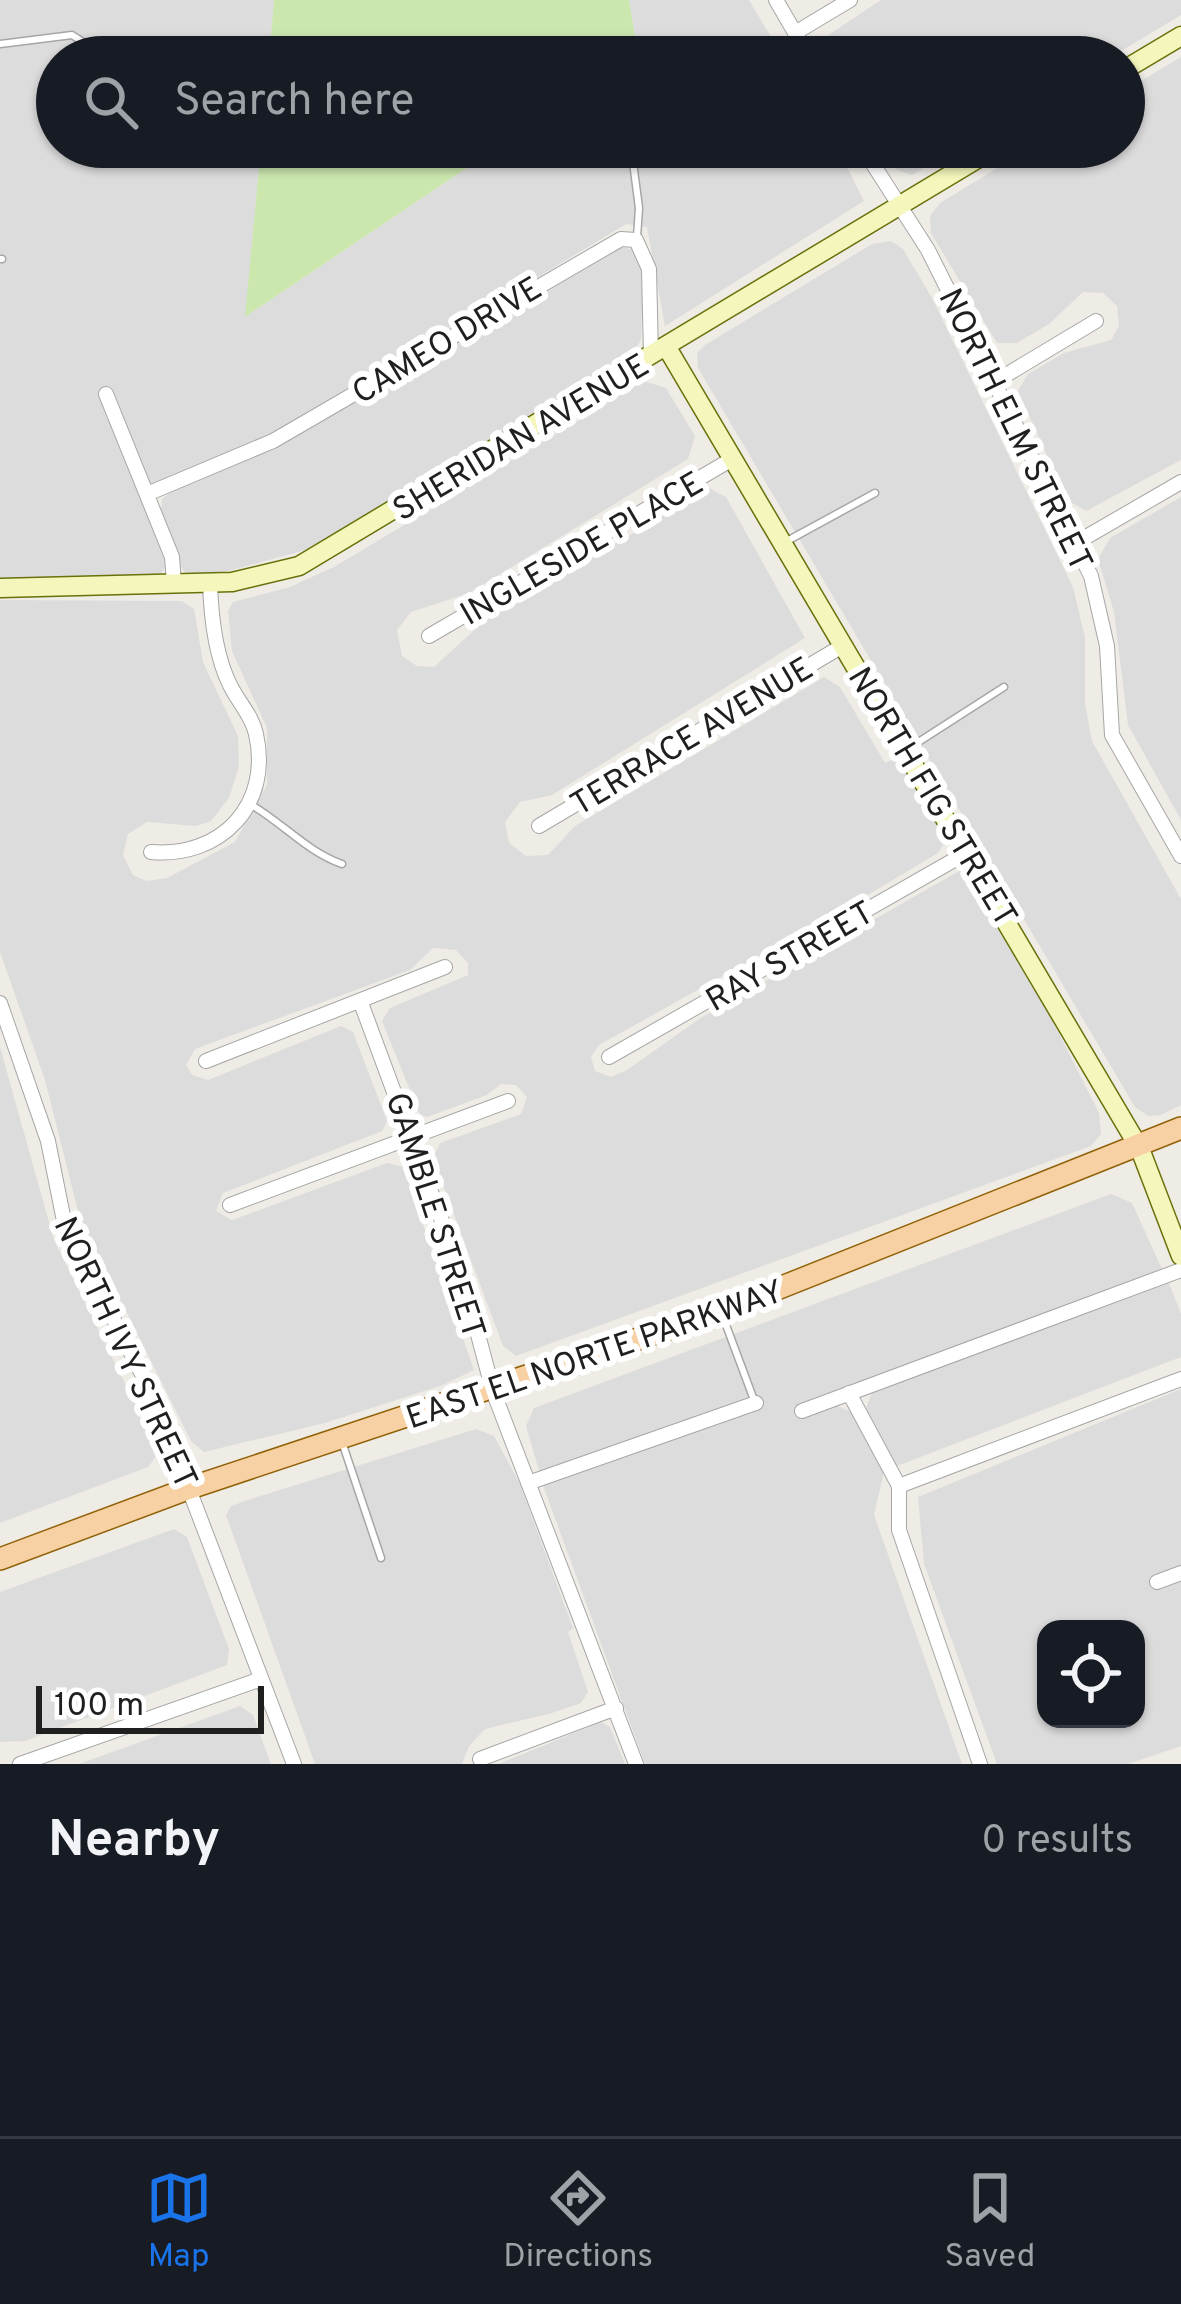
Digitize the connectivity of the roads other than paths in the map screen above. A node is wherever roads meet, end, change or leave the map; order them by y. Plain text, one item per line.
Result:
1 (776, 0) edge
2 (850, 0) edge
3 (795, 33) junction
4 (797, 36) edge
5 (1181, 36) edge
6 (36, 40) edge
7 (0, 44) edge
8 (1145, 57) edge
9 (634, 168) edge
10 (874, 168) edge
11 (962, 168) edge
12 (897, 207) junction
13 (636, 240) junction
14 (1096, 321) dead end
15 (659, 351) junction
16 (996, 381) junction
17 (106, 394) dead end
18 (734, 458) junction
19 (1181, 482) edge
20 (875, 493) dead end
21 (147, 494) junction
22 (784, 543) junction
23 (1073, 544) junction
24 (210, 583) junction
25 (174, 584) junction
26 (0, 588) edge
27 (429, 636) dead end
28 (844, 645) junction
29 (1004, 687) dead end
30 (906, 750) junction
31 (250, 804) junction
32 (539, 826) dead end
33 (152, 852) dead end
34 (968, 852) junction
35 (1181, 856) edge
36 (342, 864) dead end
37 (445, 967) dead end
38 (361, 1003) junction
39 (0, 1004) edge
40 (609, 1058) dead end
41 (206, 1061) dead end
42 (508, 1101) dead end
43 (1181, 1129) edge
44 (413, 1135) junction
45 (1140, 1149) junction
46 (230, 1205) dead end
47 (1181, 1256) edge
48 (1181, 1270) edge
49 (721, 1311) junction
50 (1181, 1379) edge
51 (493, 1391) junction
52 (849, 1393) junction
53 (755, 1403) joint
54 (802, 1411) dead end
55 (341, 1439) junction
56 (528, 1483) junction
57 (899, 1486) junction
58 (190, 1488) junction
59 (381, 1558) dead end
60 (0, 1559) edge
61 (1181, 1573) edge
62 (1157, 1582) dead end
63 (261, 1679) junction
64 (616, 1708) junction
65 (480, 1759) dead end
66 (20, 1764) edge
67 (294, 1764) edge
68 (636, 1764) edge
69 (980, 1764) edge

1 - 3 street
2 - 3 street
3 - 4 street
5 - 8 street
6 - 7 lane
9 - 13 lane
10 - 12 street, NORTH ELM STREET
11 - 12 street, SHERIDAN AVENUE
12 - 15 street, SHERIDAN AVENUE
12 - 16 street, NORTH ELM STREET
13 - 15 street
13 - 21 street, CAMEO DRIVE
14 - 16 street
15 - 18 street, NORTH FIG STREET
15 - 24 street, SHERIDAN AVENUE
16 - 23 street, NORTH ELM STREET
17 - 21 street
18 - 22 street, NORTH FIG STREET
18 - 27 street, INGLESIDE PLACE
19 - 23 street
20 - 22 lane
21 - 25 street
22 - 28 street, NORTH FIG STREET
23 - 35 street, NORTH ELM STREET
24 - 25 street, SHERIDAN AVENUE
24 - 31 street
25 - 26 street, SHERIDAN AVENUE
28 - 30 street, NORTH FIG STREET
28 - 32 street, TERRACE AVENUE
29 - 30 lane
30 - 34 street, NORTH FIG STREET
31 - 33 street
31 - 36 lane
34 - 40 street, RAY STREET
34 - 45 street, NORTH FIG STREET
37 - 38 street
38 - 41 street
38 - 44 street, GAMBLE STREET
39 - 58 street, NORTH IVY STREET
42 - 44 street
43 - 45 main road, EAST EL NORTE PARKWAY
44 - 46 street
44 - 51 street, GAMBLE STREET
45 - 47 street, NORTH FIG STREET
45 - 49 main road, EAST EL NORTE PARKWAY
48 - 52 street
49 - 51 main road, EAST EL NORTE PARKWAY
49 - 53 lane
50 - 57 street
51 - 55 main road, EAST EL NORTE PARKWAY
51 - 56 street, GAMBLE STREET
52 - 54 street
52 - 57 street
53 - 56 street
55 - 58 main road, EAST EL NORTE PARKWAY
55 - 59 lane
56 - 64 street, GAMBLE STREET
57 - 69 street
58 - 60 main road, EAST EL NORTE PARKWAY
58 - 63 street, NORTH IVY STREET
61 - 62 street
63 - 66 street
63 - 67 street, NORTH IVY STREET
64 - 65 street
64 - 68 street, GAMBLE STREET

